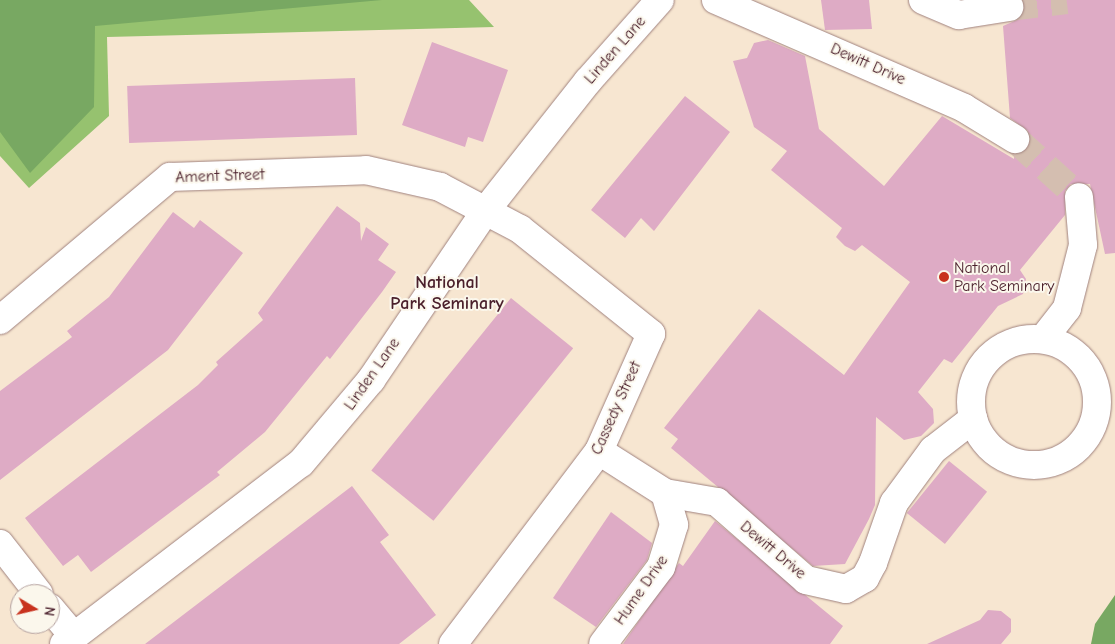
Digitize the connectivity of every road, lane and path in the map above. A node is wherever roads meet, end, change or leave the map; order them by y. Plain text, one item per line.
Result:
1 (660, 0) edge
2 (716, 0) edge
3 (923, 0) edge
4 (1009, 7) tunnel mouth
5 (1016, 140) tunnel mouth
6 (1079, 197) dead end
7 (486, 210) junction
8 (0, 320) edge
9 (1043, 339) junction
10 (973, 419) junction
11 (599, 451) junction
12 (665, 493) junction
13 (0, 544) edge
14 (31, 584) edge
15 (60, 625) edge
16 (69, 640) edge
17 (453, 644) edge
18 (603, 644) edge

1 - 7 street, Linden Lane
2 - 5 street, Dewitt Drive
3 - 4 street
6 - 9 street
7 - 8 street, Ament Street
7 - 11 street, Cassedy Street
7 - 16 street, Linden Lane
9 - 10 street
9 - 10 street
10 - 12 street, Dewitt Drive
11 - 12 street
11 - 17 street, Cassedy Street
12 - 18 street, Hume Drive
13 - 14 street
15 - 16 street

